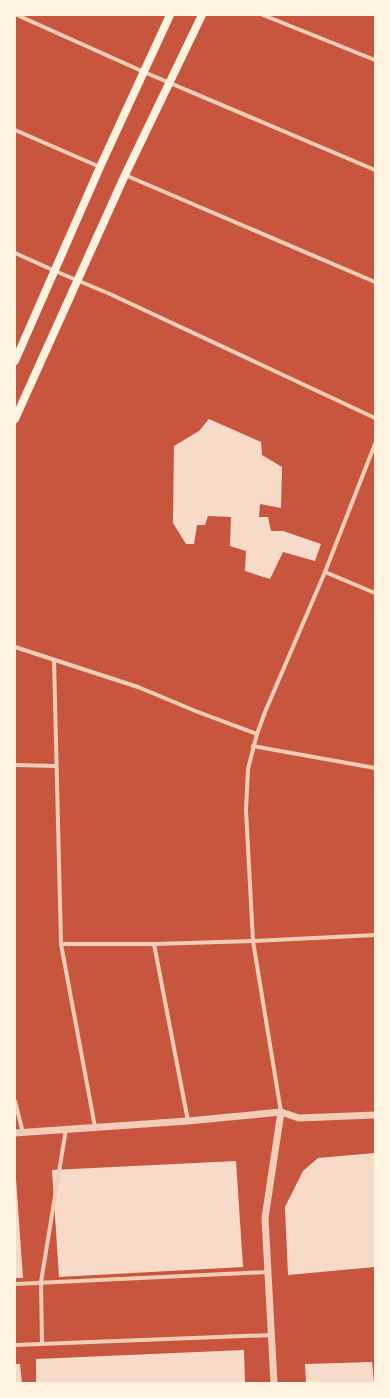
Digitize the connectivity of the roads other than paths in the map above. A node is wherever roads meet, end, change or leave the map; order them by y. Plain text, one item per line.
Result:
1 (18, 15) edge
2 (170, 15) edge
3 (202, 15) edge
4 (263, 15) edge
5 (375, 60) edge
6 (144, 72) junction
7 (171, 83) junction
8 (15, 130) edge
9 (100, 167) junction
10 (375, 170) edge
11 (125, 175) junction
12 (15, 253) edge
13 (54, 271) junction
14 (77, 281) junction
15 (375, 282) edge
16 (15, 361) edge
17 (375, 418) edge
18 (15, 419) edge
19 (375, 444) edge
20 (325, 572) junction
21 (375, 593) edge
22 (15, 647) edge
23 (54, 660) junction
24 (257, 734) junction
25 (253, 746) junction
26 (15, 766) edge
27 (56, 766) junction
28 (375, 768) edge
29 (375, 935) edge
30 (253, 942) junction
31 (61, 944) junction
32 (154, 944) junction
33 (15, 1101) edge
34 (281, 1112) junction
35 (375, 1115) edge
36 (188, 1121) junction
37 (95, 1128) junction
38 (66, 1130) junction
39 (15, 1133) edge
40 (23, 1133) junction
41 (268, 1272) junction
42 (41, 1282) junction
43 (15, 1284) edge
44 (272, 1335) junction
45 (42, 1343) junction
46 (15, 1345) edge
47 (274, 1383) edge

1 - 6 street
2 - 6 main road
3 - 7 main road
4 - 5 street
6 - 7 street
6 - 9 main road
7 - 10 street
7 - 11 main road
8 - 9 street
9 - 13 main road
11 - 14 main road
11 - 15 street
12 - 13 street
13 - 14 street
13 - 16 main road
14 - 17 street
14 - 18 main road
19 - 20 street
20 - 21 street
20 - 24 street
22 - 23 street
23 - 24 street
23 - 27 street
24 - 25 street
25 - 28 street
25 - 30 street
26 - 27 street
27 - 31 street
29 - 30 street
30 - 32 street
30 - 34 street
31 - 32 street
31 - 37 street
32 - 36 street
33 - 40 street
34 - 35 street
34 - 36 street
34 - 41 street
36 - 37 street
37 - 38 street
38 - 40 street
38 - 42 street
39 - 40 street
41 - 42 street
41 - 44 street
42 - 43 street
42 - 45 street
44 - 45 street
44 - 47 street
45 - 46 street

